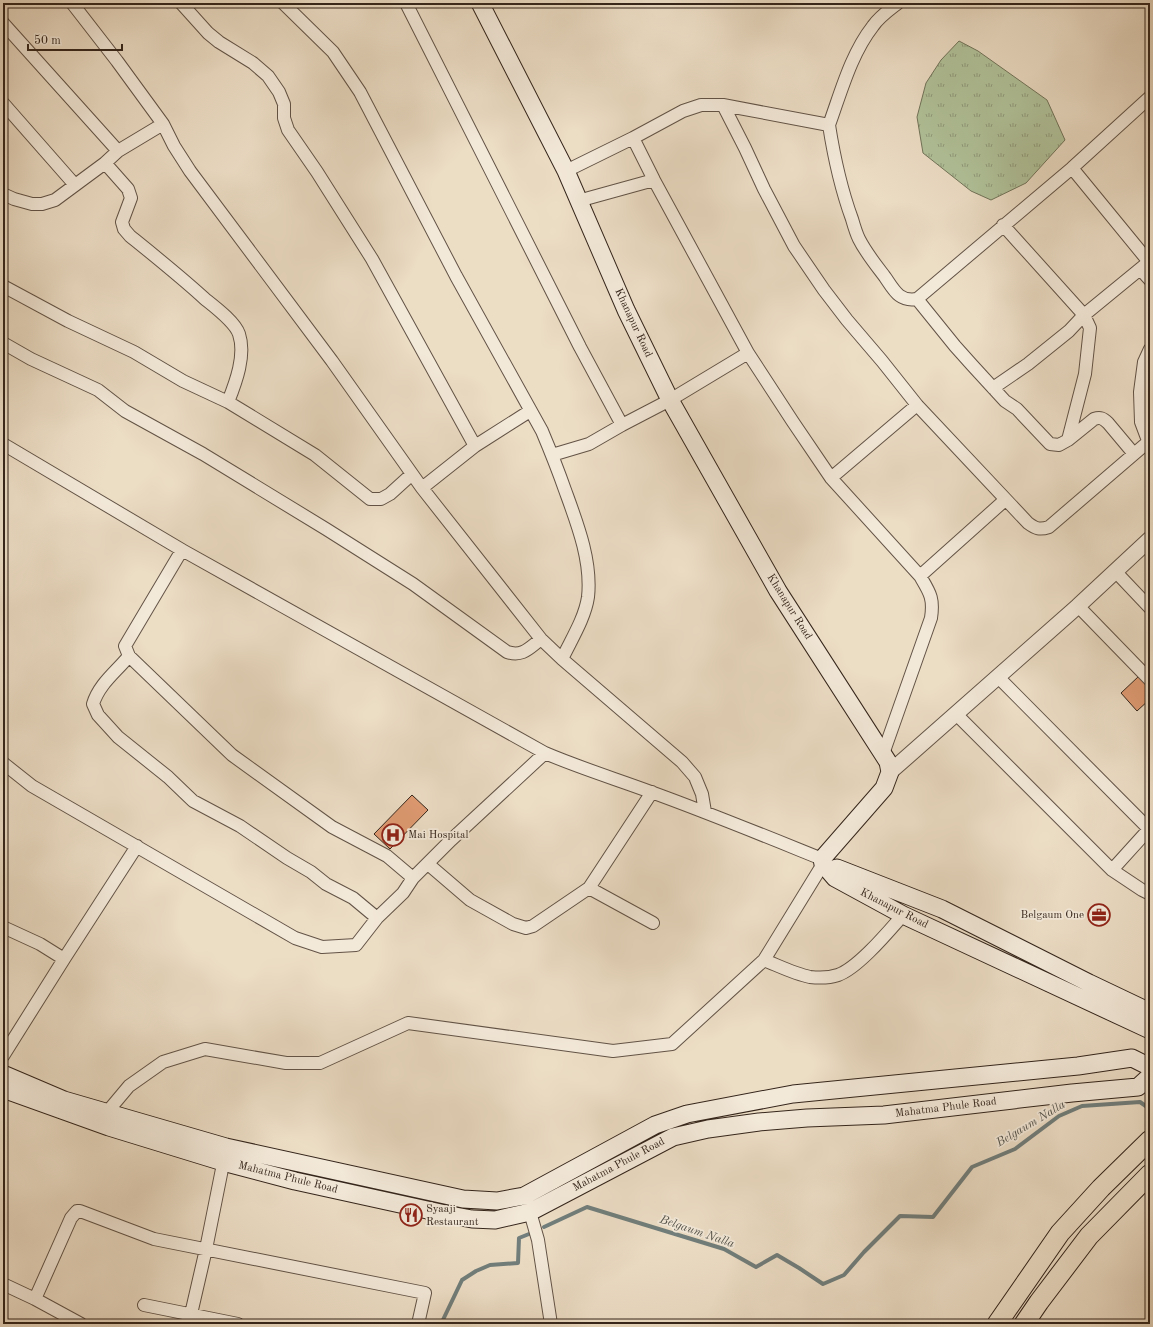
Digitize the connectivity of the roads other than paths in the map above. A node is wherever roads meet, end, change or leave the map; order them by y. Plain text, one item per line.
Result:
1 (72, 3) edge
2 (181, 3) edge
3 (283, 3) edge
4 (406, 3) edge
5 (480, 3) edge
6 (898, 3) edge
7 (3, 23) edge
8 (1150, 97) edge
9 (3, 103) edge
10 (723, 106) junction
11 (163, 124) junction
12 (829, 125) junction
13 (633, 138) junction
14 (118, 151) junction
15 (105, 163) junction
16 (1072, 168) junction
17 (566, 171) junction
18 (654, 180) junction
19 (75, 185) junction
20 (3, 194) edge
21 (578, 201) junction
22 (1004, 225) junction
23 (1146, 264) edge
24 (1150, 280) edge
25 (3, 286) edge
26 (917, 299) junction
27 (1084, 315) junction
28 (3, 343) edge
29 (1150, 349) edge
30 (748, 353) junction
31 (994, 388) junction
32 (670, 400) junction
33 (228, 402) junction
34 (917, 405) junction
35 (530, 411) junction
36 (622, 425) junction
37 (1068, 440) junction
38 (3, 444) edge
39 (1149, 444) edge
40 (475, 446) junction
41 (1134, 454) junction
42 (552, 455) junction
43 (412, 474) junction
44 (831, 478) junction
45 (422, 488) junction
46 (1005, 500) junction
47 (1150, 539) edge
48 (182, 550) junction
49 (1115, 571) junction
50 (920, 576) junction
51 (1078, 606) junction
52 (1150, 608) edge
53 (541, 639) junction
54 (129, 656) junction
55 (562, 659) junction
56 (998, 677) junction
57 (1150, 680) edge
58 (956, 714) junction
59 (545, 753) junction
60 (883, 754) junction
61 (3, 763) edge
62 (890, 772) junction
63 (652, 792) junction
64 (705, 812) junction
65 (1149, 828) edge
66 (137, 846) junction
67 (428, 864) junction
68 (825, 865) junction
69 (1112, 870) junction
70 (413, 878) junction
71 (589, 888) junction
72 (1150, 894) edge
73 (903, 915) junction
74 (377, 918) junction
75 (653, 923) dead end
76 (3, 927) edge
77 (64, 959) junction
78 (764, 960) junction
79 (1150, 1012) edge
80 (1150, 1030) edge
81 (3, 1056) edge
82 (1150, 1067) edge
83 (3, 1074) edge
84 (1150, 1076) edge
85 (3, 1089) edge
86 (103, 1118) junction
87 (1150, 1140) edge
88 (224, 1155) junction
89 (1150, 1174) edge
90 (530, 1212) junction
91 (206, 1249) junction
92 (3, 1284) edge
93 (35, 1299) junction
94 (144, 1305) dead end
95 (191, 1314) junction
96 (81, 1324) edge
97 (238, 1324) edge
98 (418, 1324) edge
99 (551, 1324) edge
100 (997, 1324) edge
101 (1024, 1324) edge

1 - 11 street
2 - 40 street
3 - 35 street
4 - 36 street
5 - 17 main road, Khanapur Road
6 - 12 street
7 - 14 street
8 - 16 street
9 - 19 street
10 - 12 street
10 - 13 street
10 - 34 street
11 - 14 street
11 - 43 street
12 - 26 street
13 - 17 street
13 - 18 street
14 - 15 street
15 - 19 street
15 - 33 street
16 - 22 street
16 - 23 street
17 - 21 main road, Khanapur Road
18 - 21 street
18 - 30 street
19 - 20 street
21 - 32 main road, Khanapur Road
22 - 26 street
22 - 27 street
23 - 24 street
23 - 27 street
25 - 33 street
26 - 31 street
27 - 31 street
27 - 37 street
28 - 53 street
29 - 39 street
30 - 32 street
30 - 44 street
31 - 37 street
32 - 36 street
32 - 60 main road, Khanapur Road
33 - 43 street
34 - 44 street
34 - 46 street
35 - 40 street
35 - 42 street
36 - 42 street
37 - 41 street
38 - 48 street
39 - 41 street
40 - 45 street
41 - 46 street
42 - 55 street
43 - 45 street
44 - 50 street
45 - 53 street
46 - 50 street
47 - 49 street
48 - 54 street
48 - 59 street
49 - 51 street
49 - 52 street
50 - 60 street
51 - 56 street
51 - 57 street
53 - 55 street
54 - 70 street
54 - 74 street
55 - 64 street
56 - 58 street
56 - 65 street
58 - 62 street
58 - 69 street
59 - 63 street
59 - 67 street
60 - 62 main road, Khanapur Road
61 - 66 street
62 - 68 main road
63 - 64 street
63 - 71 street
64 - 68 street
65 - 69 street
66 - 74 street
66 - 77 street
67 - 70 street
67 - 71 street
68 - 73 main road, Khanapur Road
68 - 78 street
68 - 79 main road
69 - 72 street
70 - 74 street
71 - 75 street
73 - 78 street
73 - 80 main road, Khanapur Road
76 - 77 street
77 - 81 street
78 - 86 street
82 - 88 main road, Mahatma Phule Road
83 - 86 main road, Mahatma Phule Road
84 - 90 main road, Mahatma Phule Road
85 - 86 main road, Mahatma Phule Road
86 - 88 main road, Mahatma Phule Road
87 - 100 main road
88 - 90 main road, Mahatma Phule Road
88 - 91 street
89 - 101 main road
90 - 99 street
91 - 93 street
91 - 95 street
91 - 98 street
92 - 93 street
93 - 96 street
94 - 95 street
95 - 97 street

